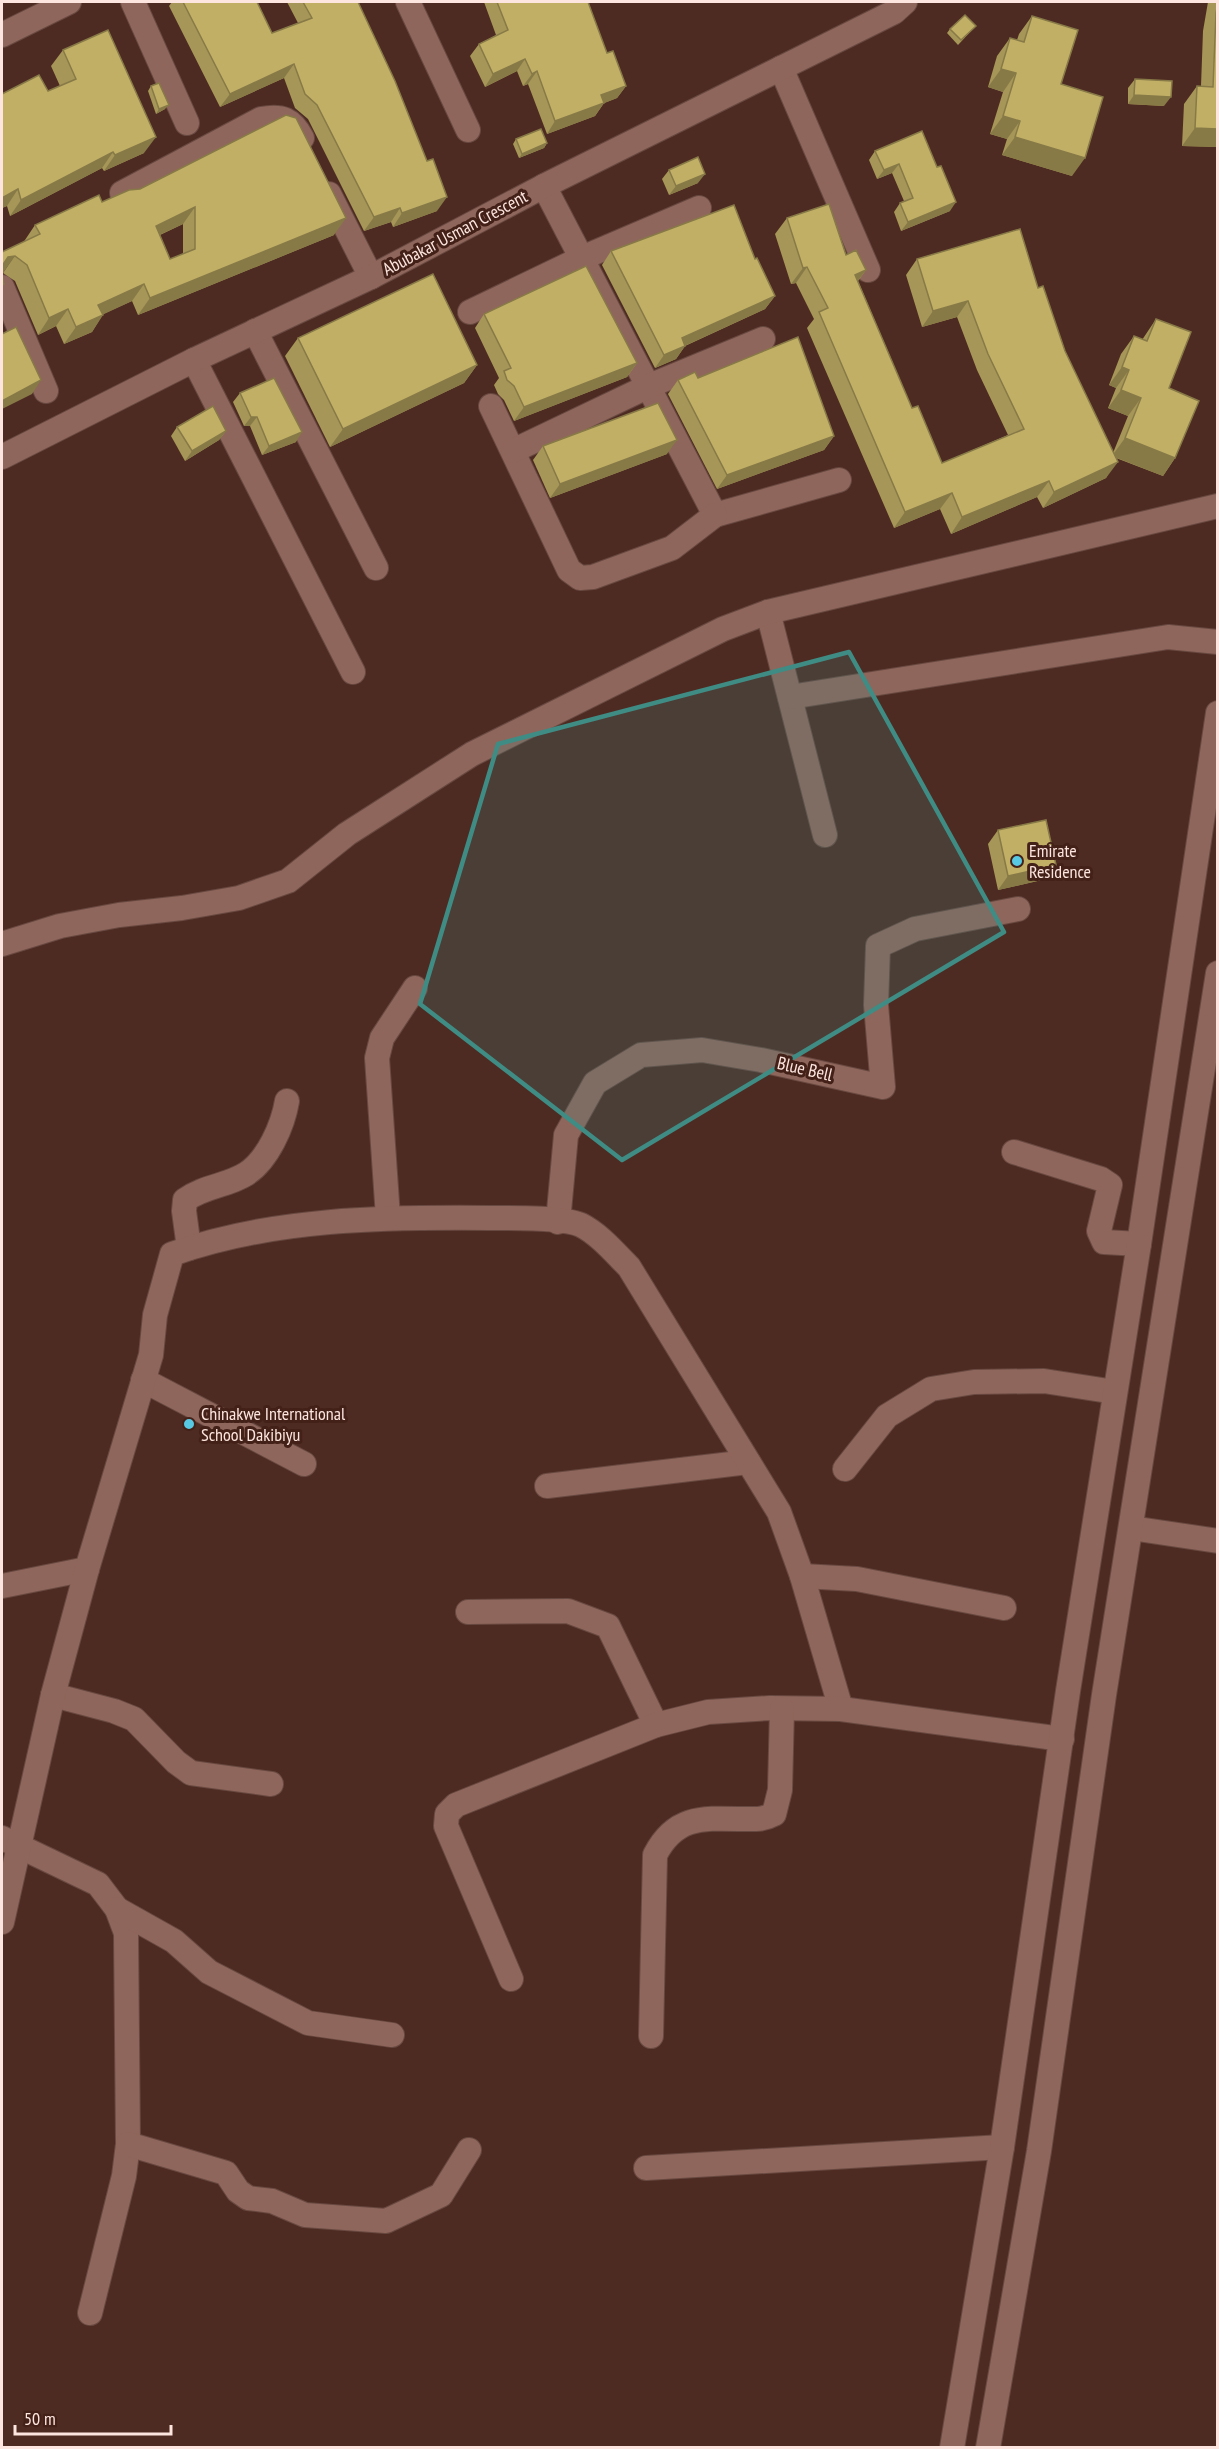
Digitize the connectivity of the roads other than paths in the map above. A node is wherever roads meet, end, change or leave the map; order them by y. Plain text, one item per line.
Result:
1 (69, 2) edge
2 (132, 2) edge
3 (408, 2) edge
4 (905, 2) edge
5 (2, 35) edge
6 (781, 68) junction
7 (187, 123) dead end
8 (468, 130) dead end
9 (544, 186) junction
10 (122, 193) edge
11 (699, 208) dead end
12 (582, 258) junction
13 (868, 270) edge
14 (371, 277) junction
15 (2, 287) edge
16 (470, 312) dead end
17 (255, 331) junction
18 (763, 339) dead end
19 (194, 360) junction
20 (650, 386) junction
21 (46, 391) dead end
22 (491, 406) dead end
23 (513, 451) junction
24 (2, 456) edge
25 (838, 480) dead end
26 (1218, 506) edge
27 (716, 515) junction
28 (376, 568) dead end
29 (768, 612) junction
30 (1218, 642) edge
31 (353, 672) dead end
32 (790, 698) junction
33 (1218, 713) edge
34 (825, 836) dead end
35 (1018, 909) dead end
36 (2, 944) edge
37 (1218, 973) edge
38 (415, 988) dead end
39 (287, 1101) dead end
40 (1014, 1152) dead end
41 (388, 1217) junction
42 (558, 1222) junction
43 (1139, 1244) junction
44 (189, 1248) junction
45 (143, 1380) junction
46 (1115, 1392) junction
47 (748, 1462) junction
48 (304, 1464) dead end
49 (845, 1469) dead end
50 (547, 1486) dead end
51 (1131, 1528) junction
52 (1218, 1541) edge
53 (87, 1569) junction
54 (802, 1576) junction
55 (2, 1586) edge
56 (1004, 1608) dead end
57 (468, 1612) dead end
58 (1068, 1691) junction
59 (53, 1695) junction
60 (1104, 1695) junction
61 (782, 1709) junction
62 (841, 1709) junction
63 (656, 1725) junction
64 (1062, 1740) junction
65 (271, 1784) dead end
66 (11, 1843) edge
67 (117, 1909) junction
68 (2, 1922) edge
69 (511, 1979) dead end
70 (392, 2035) dead end
71 (651, 2036) dead end
72 (128, 2144) junction
73 (1002, 2147) junction
74 (469, 2150) dead end
75 (646, 2168) dead end
76 (90, 2313) dead end
77 (952, 2448) edge
78 (988, 2448) edge

1 - 5 street
2 - 7 street
3 - 8 street
4 - 6 street, Abubakar Usman Crescent
6 - 9 street, Abubakar Usman Crescent
6 - 13 street
9 - 12 street
9 - 14 street, Abubakar Usman Crescent
10 - 14 street
11 - 12 street
12 - 16 street
12 - 20 street
14 - 17 street, Abubakar Usman Crescent
15 - 21 street
17 - 19 street, Abubakar Usman Crescent
17 - 28 street
18 - 20 street
19 - 24 street, Abubakar Usman Crescent
19 - 31 street
20 - 23 street
20 - 27 street
22 - 23 street
23 - 27 street
25 - 27 street
26 - 29 street
29 - 32 street
29 - 36 street
30 - 32 street
32 - 34 street
33 - 43 street
35 - 42 street, Blue Bell
37 - 51 street
38 - 41 street
39 - 44 street
40 - 43 street
41 - 42 street
41 - 44 street
42 - 47 street
43 - 46 street
44 - 45 street
45 - 48 street
45 - 53 street
46 - 49 street
46 - 58 street
47 - 50 street
47 - 54 street
51 - 52 street
51 - 60 street
53 - 55 street
53 - 59 street
54 - 56 street
54 - 62 street
57 - 63 street
58 - 60 street
58 - 64 street
59 - 65 street
59 - 66 street
60 - 78 street
61 - 62 street
61 - 63 street
61 - 71 street
62 - 64 street
63 - 69 street
64 - 73 street
66 - 67 street
66 - 68 street
67 - 70 street
67 - 72 street
72 - 74 street
72 - 76 street
73 - 75 street
73 - 77 street

